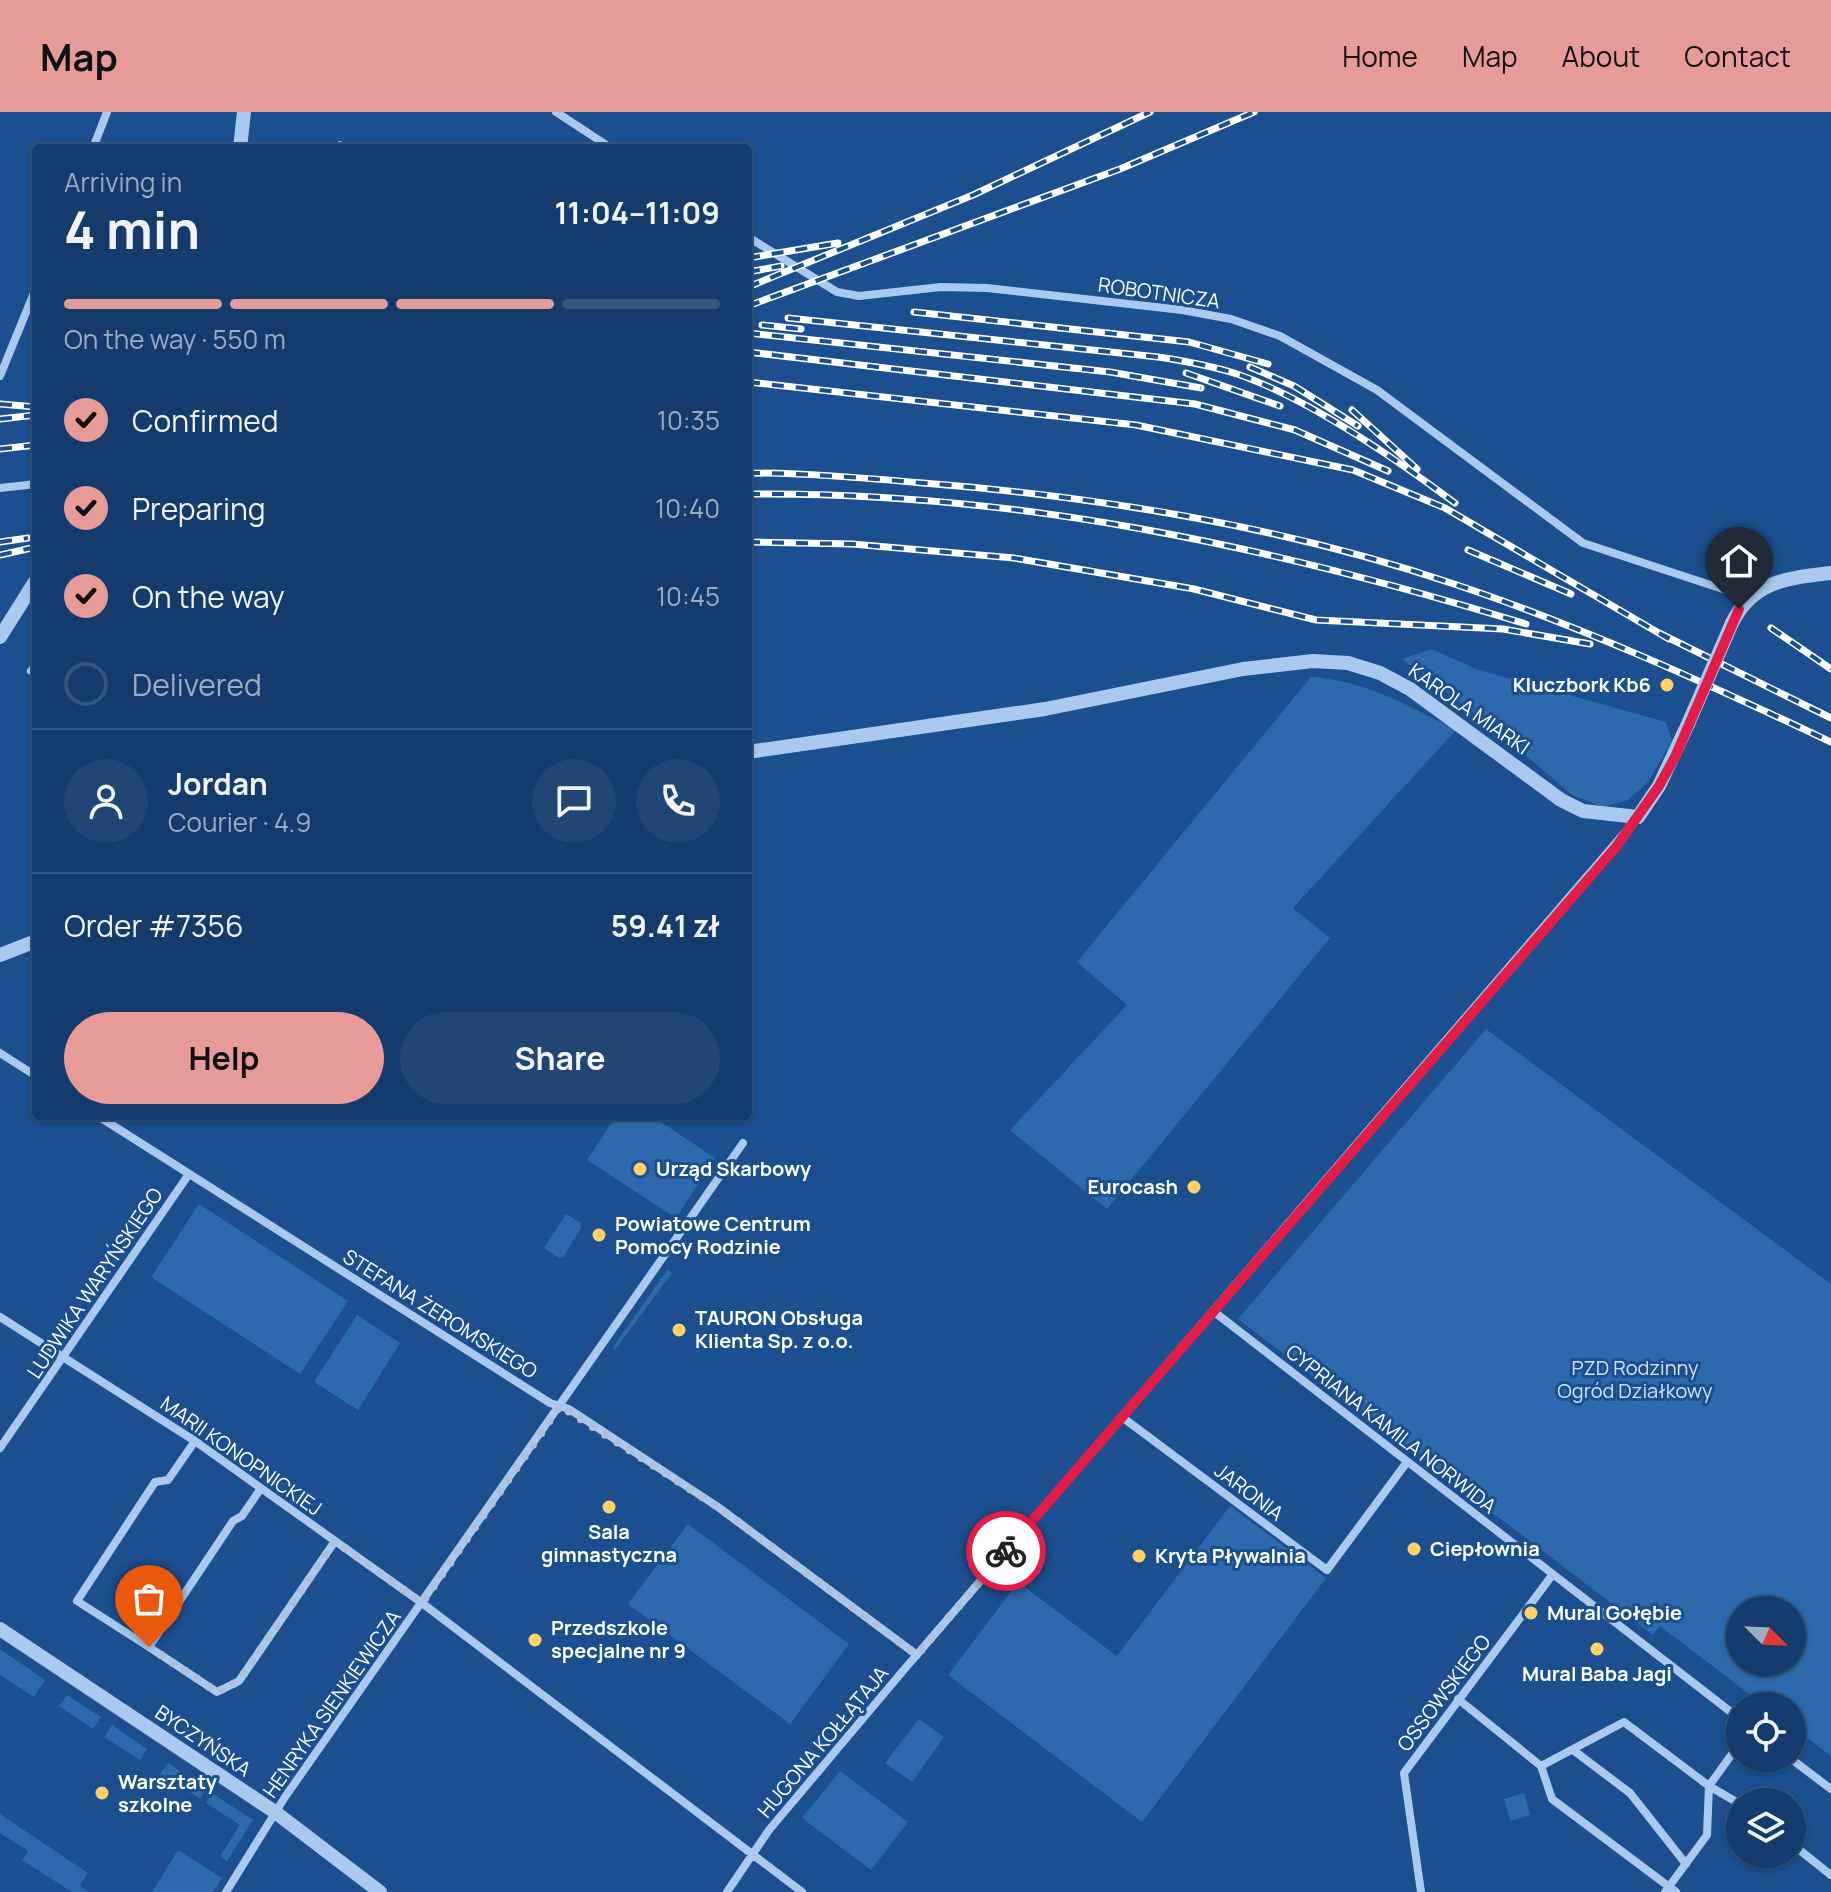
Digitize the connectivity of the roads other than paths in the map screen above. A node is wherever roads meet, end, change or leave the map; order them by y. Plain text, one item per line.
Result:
1 (107, 112) edge
2 (244, 112) edge
3 (556, 112) edge
4 (95, 144) edge
5 (240, 144) edge
6 (605, 144) edge
7 (752, 239) edge
8 (32, 298) edge
9 (0, 376) edge
10 (32, 484) edge
11 (0, 488) edge
12 (1831, 573) edge
13 (32, 586) edge
14 (1747, 597) junction
15 (0, 637) edge
16 (752, 751) edge
17 (1638, 817) junction
18 (32, 943) edge
19 (0, 955) edge
20 (0, 1053) edge
21 (32, 1073) edge
22 (104, 1120) edge
23 (743, 1143) dead end
24 (189, 1174) junction
25 (1213, 1311) junction
26 (0, 1317) edge
27 (63, 1357) junction
28 (560, 1406) junction
29 (1122, 1417) junction
30 (195, 1441) junction
31 (0, 1448) edge
32 (1407, 1462) junction
33 (261, 1488) junction
34 (335, 1541) junction
35 (1553, 1574) junction
36 (422, 1603) junction
37 (0, 1629) edge
38 (149, 1647) junction
39 (917, 1655) junction
40 (1458, 1699) junction
41 (1726, 1708) edge
42 (1573, 1750) junction
43 (1726, 1762) edge
44 (1541, 1766) junction
45 (1806, 1770) edge
46 (1709, 1786) junction
47 (1831, 1789) edge
48 (1726, 1796) edge
49 (275, 1812) junction
50 (752, 1854) junction
51 (1806, 1855) edge
52 (1686, 1864) junction
53 (1831, 1875) edge
54 (1670, 1890) edge
55 (226, 1892) edge
56 (380, 1892) edge
57 (727, 1892) edge
58 (802, 1892) edge
59 (1421, 1892) edge

1 - 4 street
2 - 5 street
3 - 6 street
7 - 14 street, ROBOTNICZA
8 - 9 street
10 - 11 street
12 - 14 street
13 - 15 street
14 - 17 street, bridge
16 - 17 street, KAROLA MIARKI
17 - 25 street, HUGONA KOŁŁĄTAJA
18 - 19 street
20 - 21 street
22 - 24 street, STEFANA ŻEROMSKIEGO
23 - 28 street, HENRYKA SIENKIEWICZA
24 - 27 street, LUDWIKA WARYŃSKIEGO
24 - 28 street, STEFANA ŻEROMSKIEGO
25 - 29 street, HUGONA KOŁŁĄTAJA
25 - 32 street, CYPRIANA KAMILA NORWIDA
26 - 27 street, MARII KONOPNICKIEJ
27 - 30 street, MARII KONOPNICKIEJ
27 - 31 street, LUDWIKA WARYŃSKIEGO
28 - 36 street, HENRYKA SIENKIEWICZA
28 - 39 street, STEFANA ŻEROMSKIEGO
29 - 32 street, JARONIA
29 - 39 street, HUGONA KOŁŁĄTAJA
30 - 33 street, MARII KONOPNICKIEJ
30 - 38 street
32 - 35 street, CYPRIANA KAMILA NORWIDA
33 - 34 street, MARII KONOPNICKIEJ
33 - 38 street
34 - 36 street, MARII KONOPNICKIEJ
34 - 38 street
35 - 40 street, OSSOWSKIEGO
35 - 41 street, CYPRIANA KAMILA NORWIDA
36 - 49 street, HENRYKA SIENKIEWICZA
36 - 50 street, MARII KONOPNICKIEJ
37 - 49 street, BYCZYŃSKA
39 - 50 street, HUGONA KOŁŁĄTAJA
40 - 44 street
40 - 59 street, OSSOWSKIEGO
42 - 44 street
42 - 46 street
42 - 52 street
43 - 46 street
44 - 54 street
45 - 47 street
46 - 48 street
46 - 52 street
49 - 55 street, HENRYKA SIENKIEWICZA
49 - 56 street, BYCZYŃSKA
50 - 57 street, HUGONA KOŁŁĄTAJA
50 - 58 street, MARII KONOPNICKIEJ
51 - 53 street
52 - 54 street

